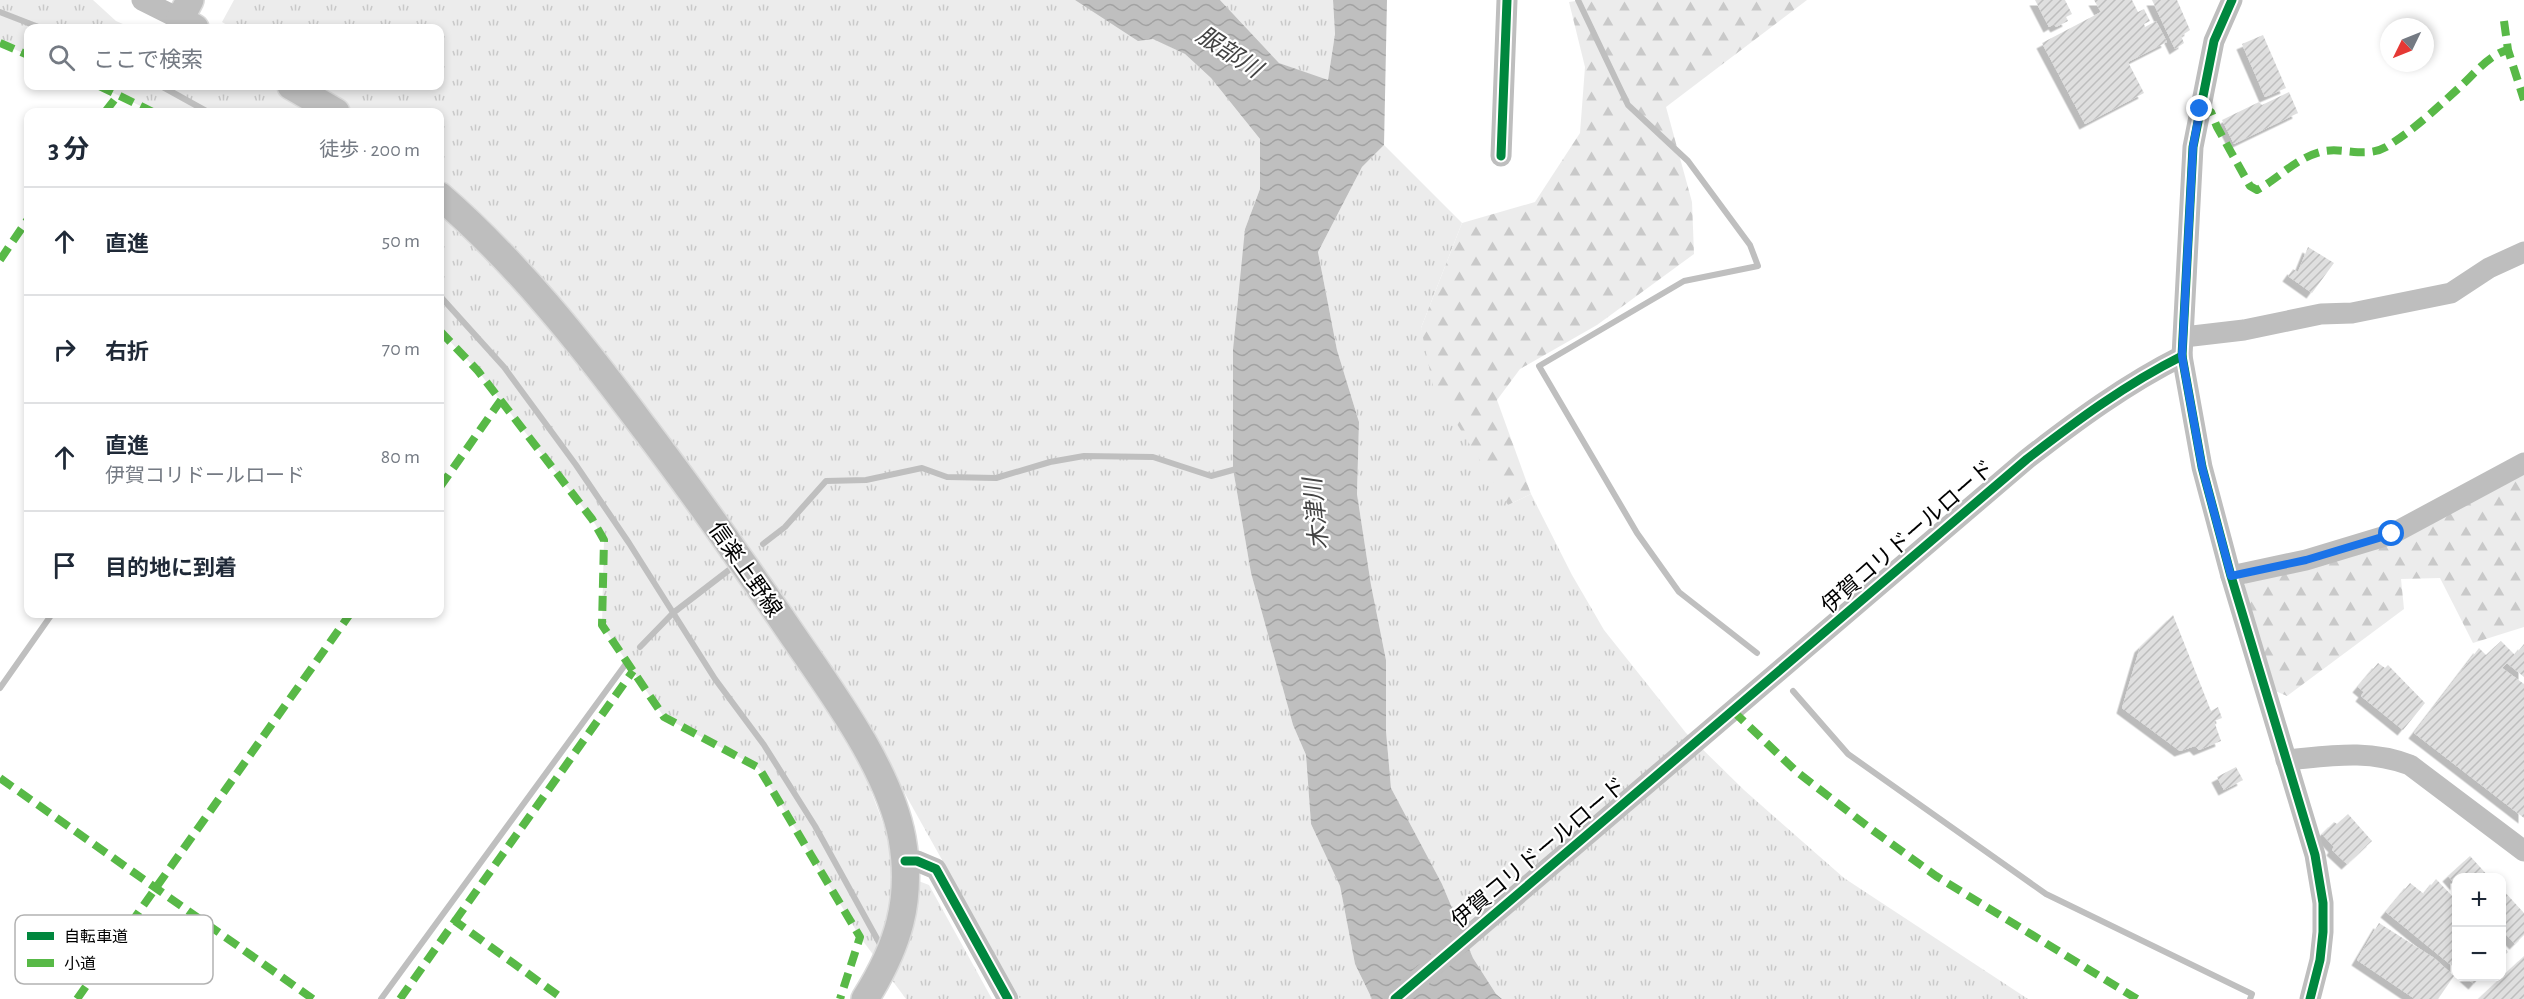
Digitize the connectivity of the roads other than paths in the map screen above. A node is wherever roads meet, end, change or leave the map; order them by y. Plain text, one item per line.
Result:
1 (142, 0) edge
2 (1507, 0) edge
3 (2232, 0) edge
4 (188, 16) edge
5 (298, 90) edge
6 (329, 108) edge
7 (1500, 156) dead end
8 (444, 200) edge
9 (2524, 252) edge
10 (2183, 347) junction
11 (2524, 463) edge
12 (2231, 576) junction
13 (2286, 760) junction
14 (2524, 851) edge
15 (905, 861) junction
16 (865, 999) edge
17 (1008, 999) edge
18 (1395, 999) edge
19 (2310, 999) edge

1 - 4 street
2 - 7 street
3 - 10 street
5 - 6 main road
8 - 15 main road, 信楽上野線
9 - 10 street, 伊賀コリドールロード
10 - 12 street
10 - 18 street, 伊賀コリドールロード
11 - 12 street
12 - 13 street
13 - 14 street
13 - 19 street
15 - 16 main road, 信楽上野線
15 - 17 street

